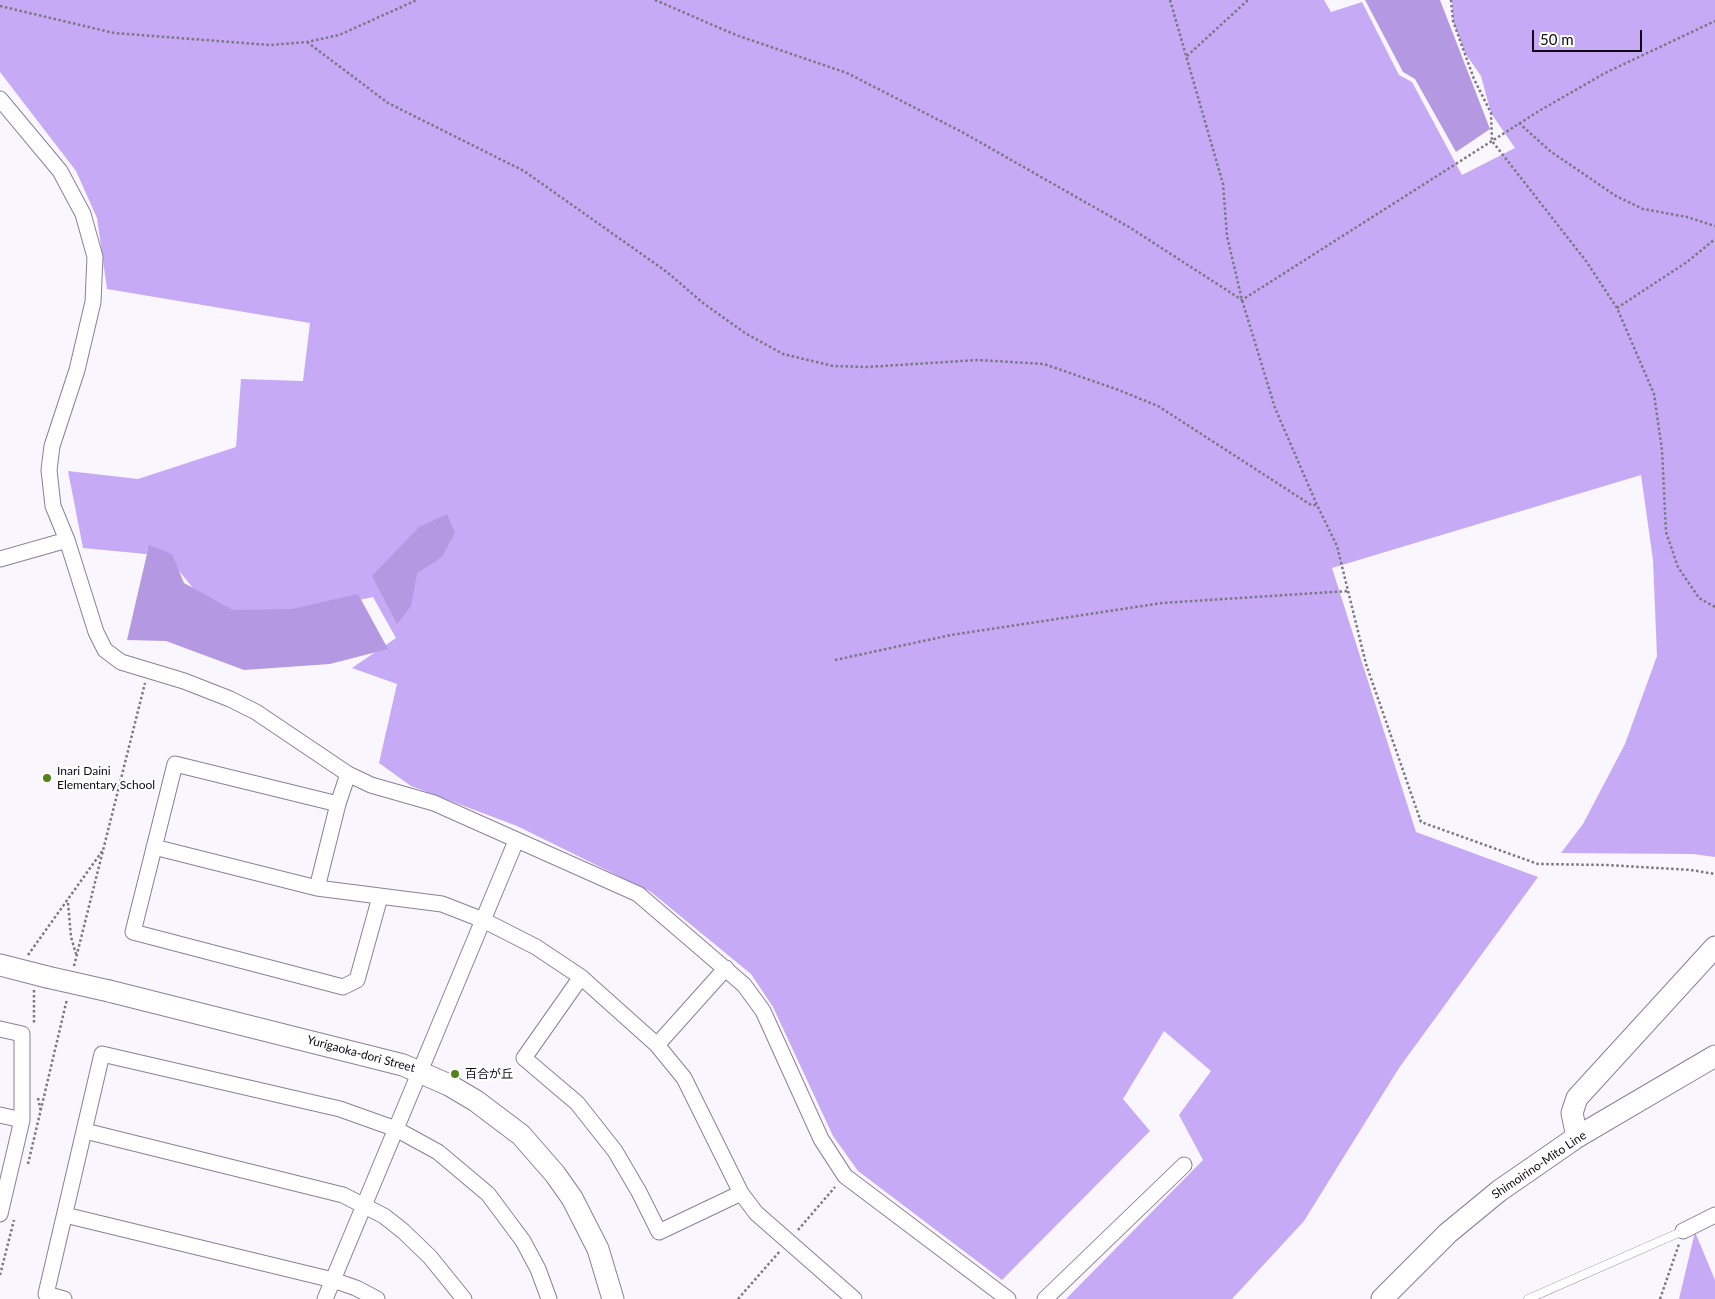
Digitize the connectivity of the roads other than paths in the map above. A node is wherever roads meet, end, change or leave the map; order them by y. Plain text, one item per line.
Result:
1 (0, 99) edge
2 (67, 540) junction
3 (0, 559) edge
4 (348, 774) junction
5 (338, 804) junction
6 (516, 840) junction
7 (154, 847) junction
8 (317, 888) junction
9 (380, 897) junction
10 (483, 920) junction
11 (1715, 947) edge
12 (0, 965) edge
13 (726, 968) junction
14 (581, 977) junction
15 (0, 1029) edge
16 (657, 1045) junction
17 (1715, 1056) edge
18 (420, 1071) junction
19 (0, 1115) edge
20 (22, 1120) junction
21 (396, 1129) junction
22 (85, 1132) junction
23 (1577, 1138) junction
24 (1184, 1165) dead end
25 (741, 1193) junction
26 (1, 1204) edge
27 (364, 1205) junction
28 (65, 1215) junction
29 (1715, 1215) edge
30 (1683, 1231) joint
31 (333, 1280) junction
32 (64, 1299) edge
33 (325, 1299) edge
34 (377, 1299) edge
35 (464, 1299) edge
36 (549, 1299) edge
37 (613, 1299) edge
38 (854, 1299) edge
39 (1008, 1299) edge
40 (1045, 1299) edge
41 (1382, 1299) edge
42 (1528, 1299) edge

1 - 2 street
2 - 3 street
2 - 4 street
4 - 5 street
4 - 6 street
5 - 7 street
5 - 8 street
6 - 10 street
6 - 13 street
7 - 8 street
7 - 9 street
8 - 9 street
9 - 10 street
10 - 14 street
10 - 18 street
11 - 23 street
12 - 18 street, Yurigaoka-dori Street, bridge
13 - 16 street
13 - 39 street
14 - 16 street
14 - 25 street
15 - 20 street
16 - 25 street
17 - 23 street, Shimoirino-Mito Line
18 - 21 street
18 - 37 street, Yurigaoka-dori Street
19 - 20 street
20 - 26 street
21 - 22 street
21 - 27 street
21 - 36 street
22 - 27 street
22 - 28 street
23 - 41 street, Shimoirino-Mito Line
24 - 40 street
25 - 38 street
27 - 31 street
27 - 35 street
28 - 31 street
28 - 32 street
29 - 30 street
30 - 42 lane
31 - 33 street
31 - 34 street

